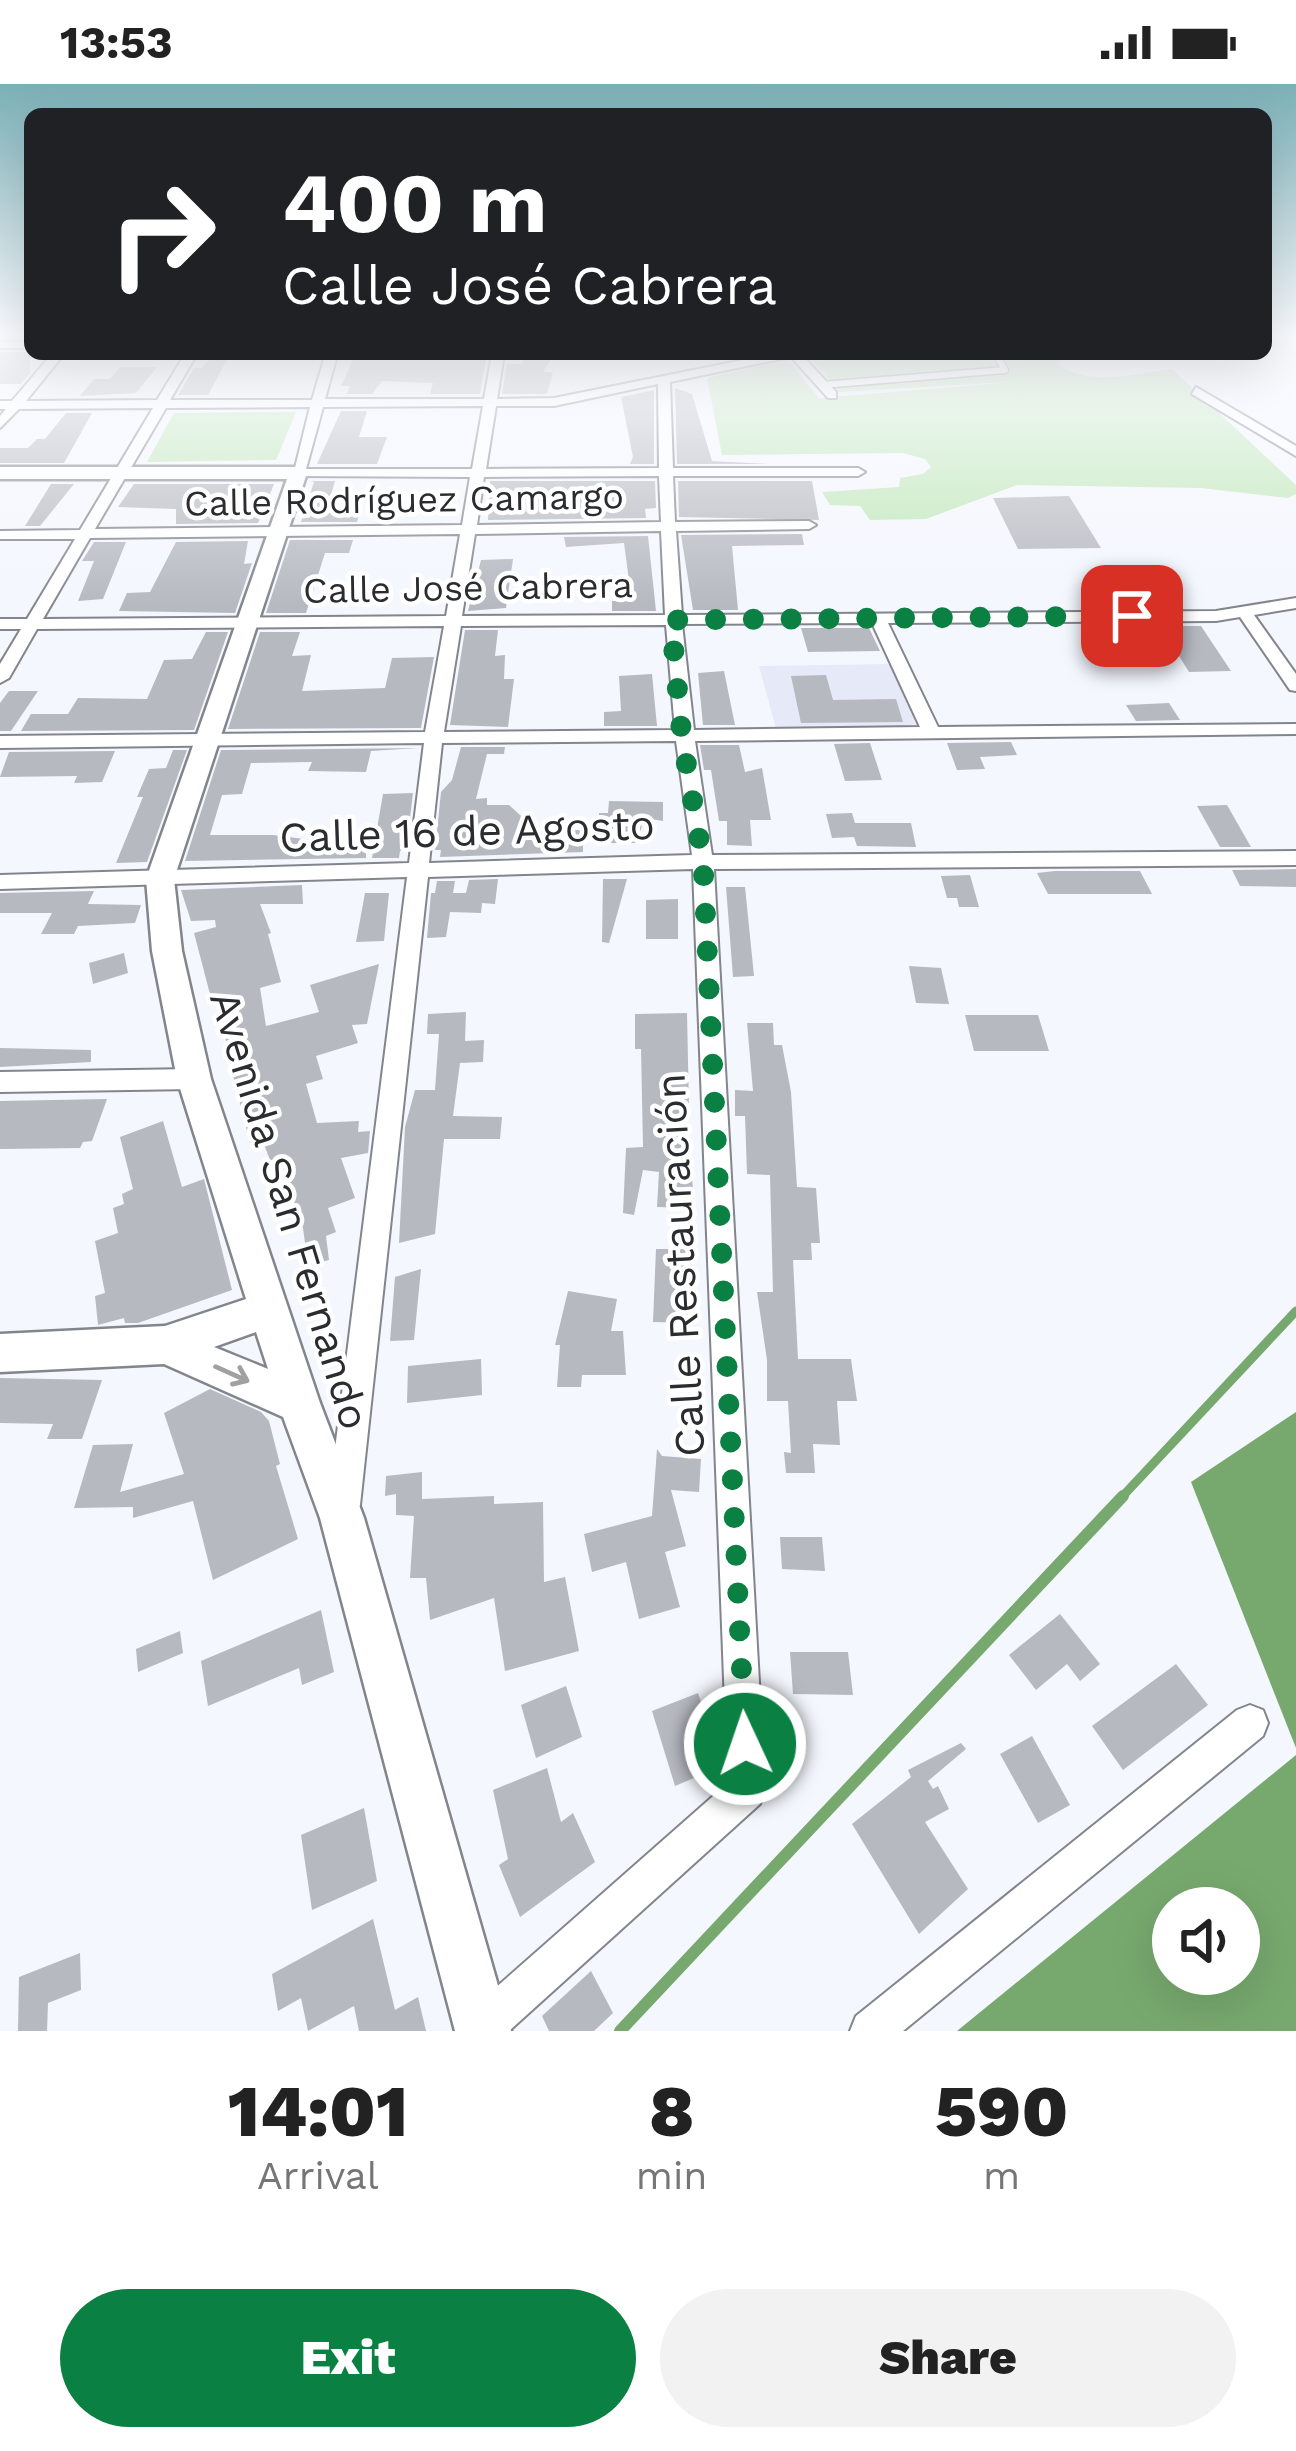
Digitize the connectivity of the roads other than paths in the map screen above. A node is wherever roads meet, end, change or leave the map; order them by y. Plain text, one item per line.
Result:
1 (148, 424) edge
2 (311, 424) edge
3 (486, 424) edge
4 (664, 424) edge
5 (1250, 424) edge
6 (1296, 452) edge
7 (0, 472) edge
8 (120, 472) junction
9 (478, 472) junction
10 (858, 472) dead end
11 (298, 473) junction
12 (665, 474) junction
13 (809, 525) dead end
14 (666, 527) junction
15 (470, 530) junction
16 (280, 532) junction
17 (84, 534) junction
18 (0, 536) edge
19 (1296, 603) edge
20 (1245, 614) junction
21 (455, 619) junction
22 (878, 619) junction
23 (671, 620) junction
24 (248, 623) junction
25 (0, 624) edge
26 (30, 624) junction
27 (0, 678) edge
28 (1296, 686) edge
29 (1296, 729) edge
30 (931, 732) junction
31 (434, 735) junction
32 (682, 738) junction
33 (208, 739) junction
34 (0, 742) edge
35 (1296, 858) edge
36 (703, 862) junction
37 (416, 872) junction
38 (160, 878) junction
39 (0, 882) edge
40 (194, 1079) junction
41 (0, 1082) edge
42 (269, 1309) junction
43 (165, 1345) junction
44 (0, 1353) edge
45 (298, 1403) junction
46 (342, 1518) junction
47 (1250, 1723) dead end
48 (483, 2029) edge
49 (871, 2031) edge

1 - 8 street
2 - 11 street, Avenida San Fernando
3 - 9 street
4 - 12 street, Calle Restauración
5 - 6 street
7 - 8 street
8 - 11 street
8 - 17 street
9 - 11 street
9 - 12 street
9 - 15 street
10 - 12 street
11 - 16 street, Avenida San Fernando
12 - 14 street, Calle Restauración
13 - 14 street, Calle Rodríguez Camargo
14 - 15 street, Calle Rodríguez Camargo
14 - 23 street, Calle Restauración
15 - 16 street, Calle Rodríguez Camargo
15 - 21 street
16 - 17 street, Calle Rodríguez Camargo
16 - 24 street, Avenida San Fernando
17 - 18 street, Calle Rodríguez Camargo
17 - 26 street
19 - 20 street, Calle José Cabrera
20 - 22 street, Calle José Cabrera
20 - 28 street
21 - 23 street, Calle José Cabrera
21 - 24 street, Calle José Cabrera
21 - 31 street
22 - 23 street, Calle José Cabrera
22 - 30 street
23 - 32 street, Calle Restauración
24 - 26 street, Calle José Cabrera
24 - 33 street, Avenida San Fernando
25 - 26 street, Calle José Cabrera
26 - 27 street
29 - 30 street
30 - 32 street
31 - 32 street
31 - 33 street
31 - 37 street
32 - 36 street, Calle Restauración
33 - 34 street
33 - 38 street, Avenida San Fernando
35 - 36 street, Calle 16 de Agosto
36 - 37 street, Calle 16 de Agosto
36 - 48 street, Calle Restauración
37 - 38 street, Calle 16 de Agosto
37 - 46 street
38 - 39 street, Calle 16 de Agosto
38 - 40 street, Avenida San Fernando
40 - 41 street
40 - 42 street, Avenida San Fernando
42 - 43 street
42 - 45 street, Avenida San Fernando
43 - 44 street
43 -> 45 street
45 - 46 street, Avenida San Fernando
46 - 48 street, Avenida San Fernando
47 - 49 street

